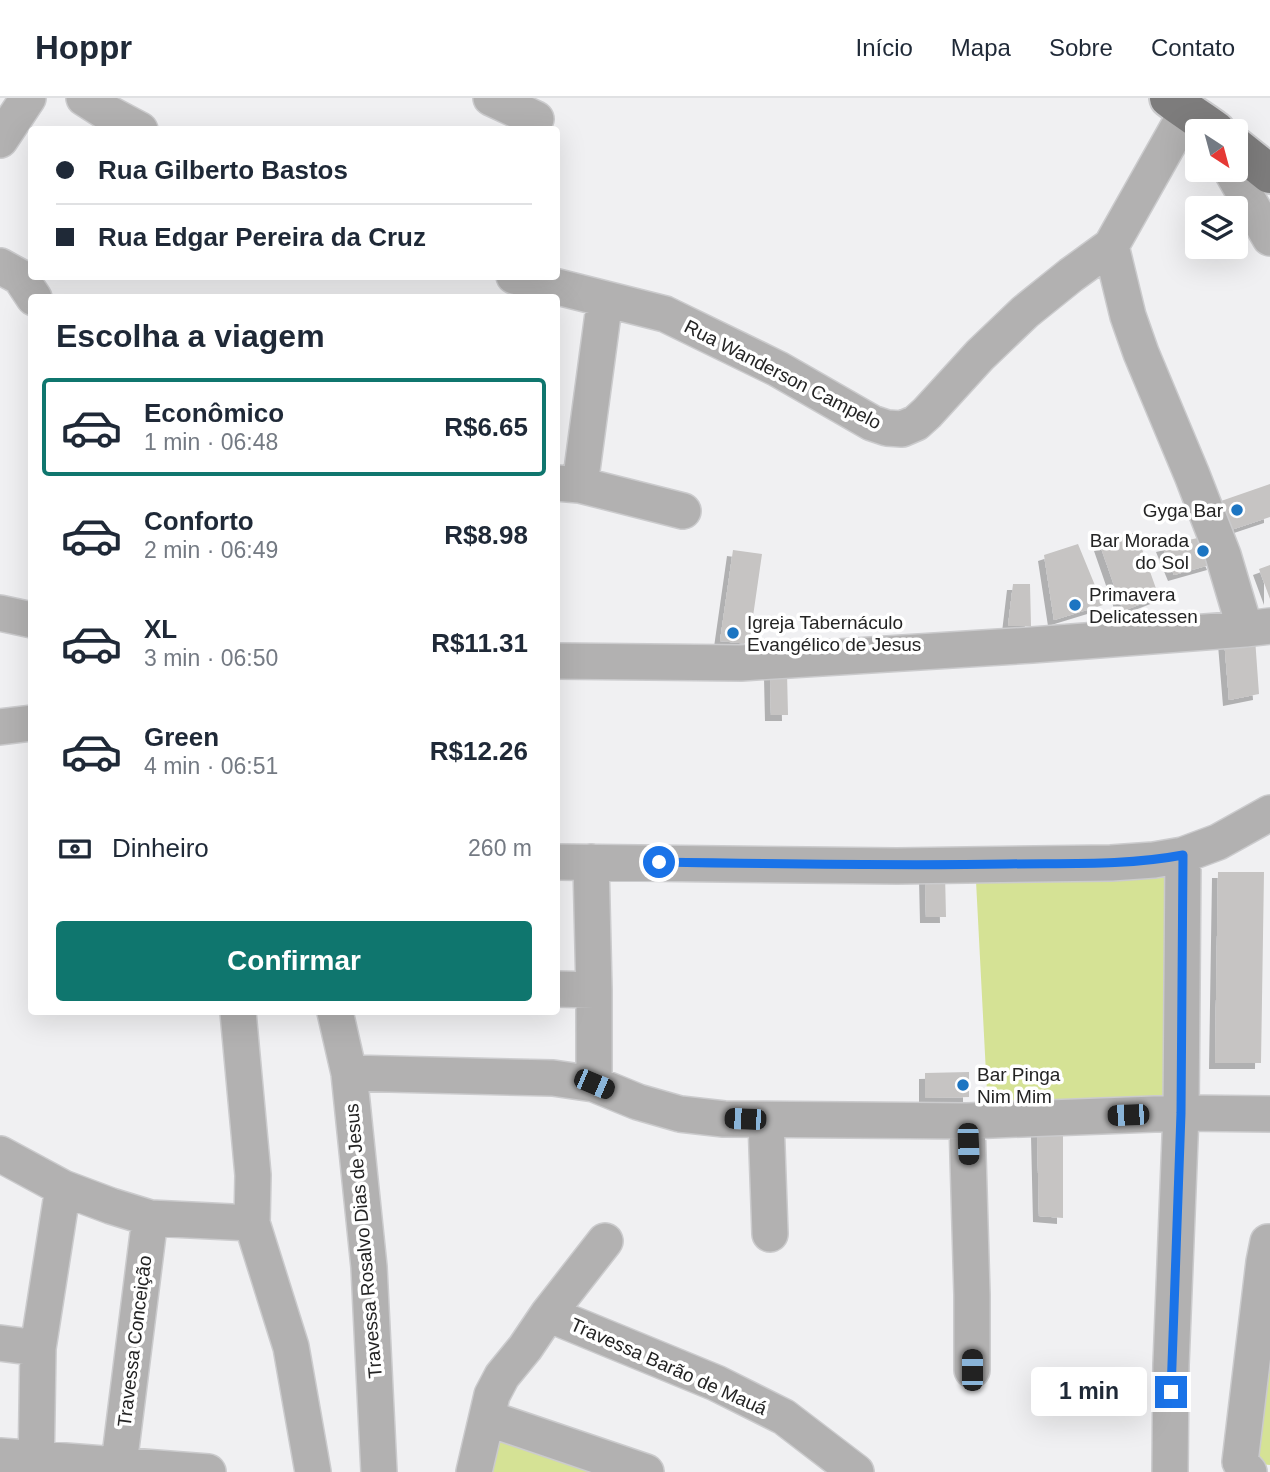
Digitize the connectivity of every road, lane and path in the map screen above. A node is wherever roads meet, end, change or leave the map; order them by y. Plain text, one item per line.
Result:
1 (28, 98) edge
2 (84, 98) edge
3 (491, 98) edge
4 (537, 116) edge
5 (133, 126) edge
6 (1185, 137) edge
7 (0, 140) edge
8 (1248, 157) edge
9 (1270, 174) edge
10 (1238, 182) edge
11 (1270, 238) edge
12 (1111, 246) junction
13 (0, 265) edge
14 (530, 280) edge
15 (31, 294) edge
16 (605, 299) junction
17 (568, 484) edge
18 (683, 511) dead end
19 (0, 613) edge
20 (28, 619) edge
21 (1257, 627) edge
22 (560, 661) edge
23 (28, 724) edge
24 (0, 727) edge
25 (1270, 813) edge
26 (1183, 855) junction
27 (560, 862) edge
28 (592, 862) junction
29 (560, 989) edge
30 (594, 990) junction
31 (239, 1015) edge
32 (336, 1015) edge
33 (349, 1073) junction
34 (594, 1084) junction
35 (1181, 1113) junction
36 (1270, 1114) edge
37 (766, 1120) junction
38 (967, 1121) junction
39 (0, 1154) edge
40 (63, 1188) junction
41 (150, 1218) junction
42 (252, 1223) junction
43 (770, 1234) dead end
44 (605, 1241) dead end
45 (1270, 1242) edge
46 (548, 1314) junction
47 (0, 1343) edge
48 (38, 1348) junction
49 (972, 1370) dead end
50 (487, 1418) junction
51 (0, 1455) edge
52 (119, 1464) junction
53 (36, 1465) edge
54 (208, 1472) edge
55 (313, 1472) edge
56 (379, 1472) edge
57 (474, 1472) edge
58 (646, 1472) edge
59 (856, 1472) edge
60 (1170, 1472) edge
61 (1249, 1472) edge

1 - 7 street
2 - 5 street
3 - 4 street
6 - 12 street
8 - 9 main road
10 - 11 street
12 - 16 street, Rua Wanderson Campelo
12 - 21 street
13 - 15 street
14 - 16 street, Rua Wanderson Campelo
16 - 17 street
17 - 18 street
19 - 20 street
21 - 22 street
23 - 24 street
25 - 26 street
26 - 28 street
26 - 35 street
27 - 28 street
28 - 30 street
29 - 30 street
30 - 34 street
31 - 42 street
32 - 33 street, Travessa Rosalvo Dias de Jesus
33 - 34 street
33 - 56 street, Travessa Rosalvo Dias de Jesus
34 - 37 street
35 - 36 street
35 - 38 street
35 - 60 street
37 - 38 street
37 - 43 street
38 - 49 street
39 - 40 street
40 - 41 street
40 - 48 street
41 - 42 street
41 - 52 street, Travessa Conceição
42 - 55 street
44 - 46 street
45 - 61 street
46 - 50 street
46 - 59 street, Travessa Barão de Mauá
47 - 48 street
48 - 53 street
50 - 57 street
50 - 58 street
51 - 53 street
52 - 53 street
52 - 54 street

